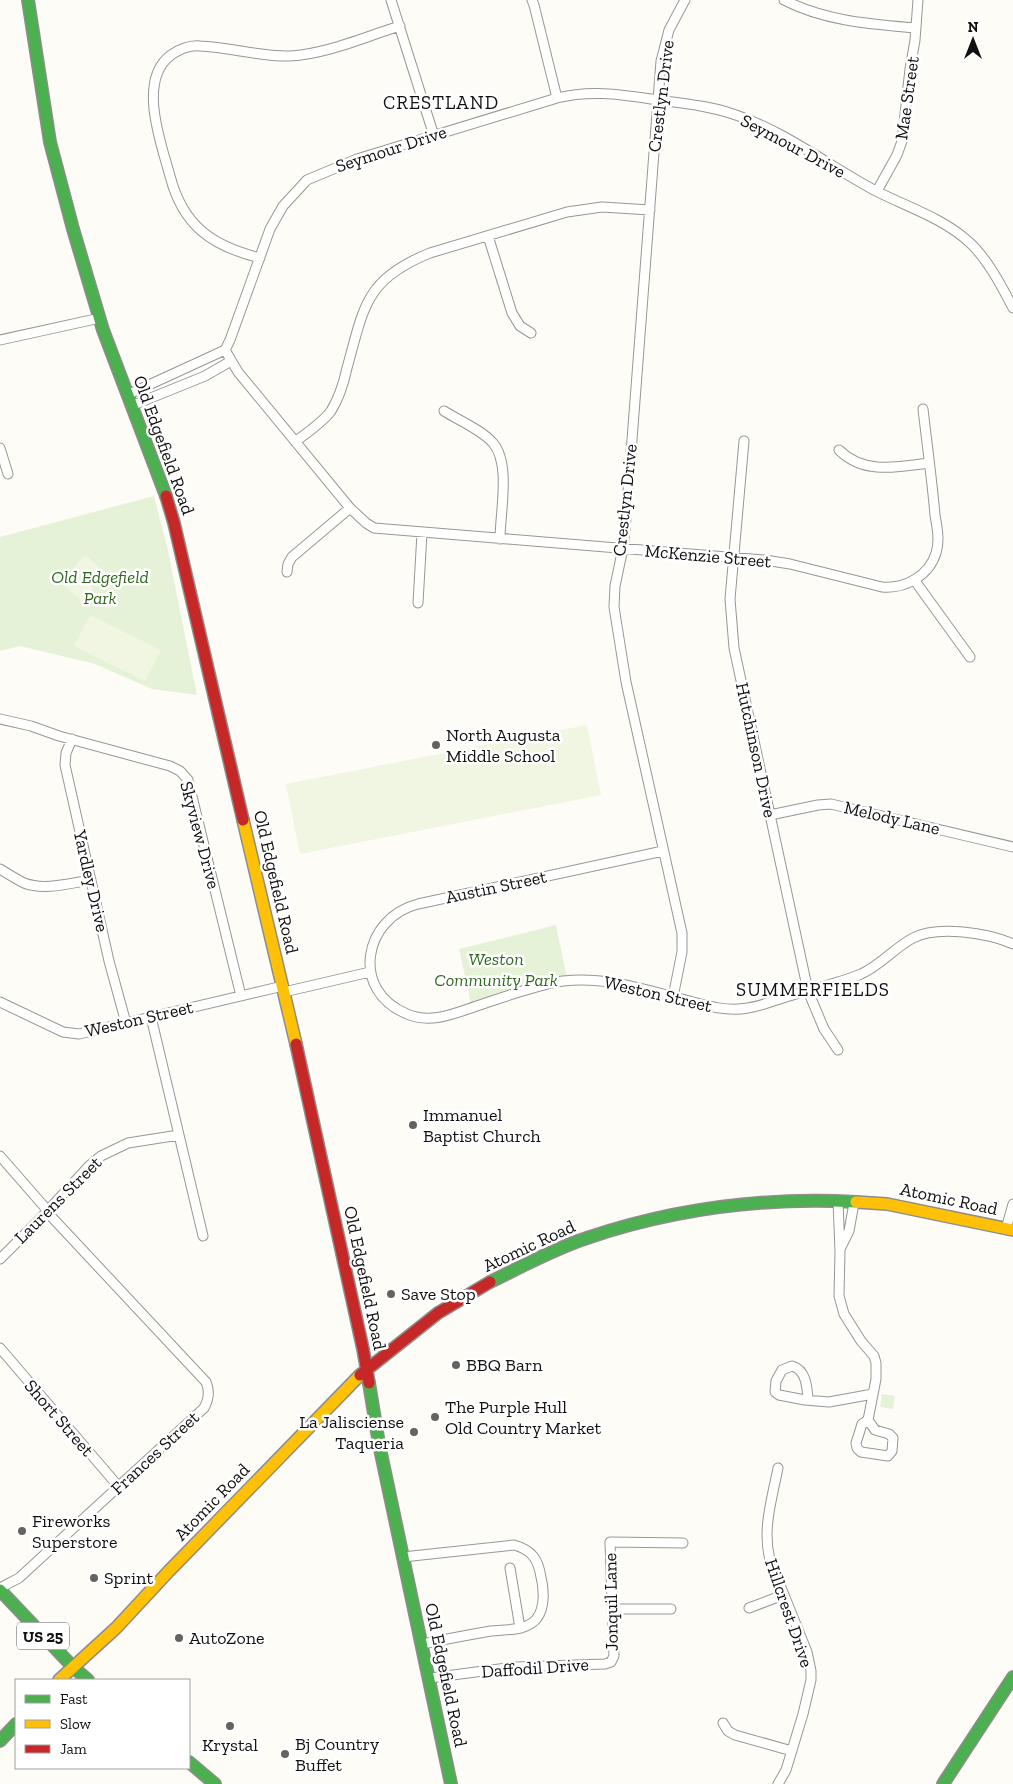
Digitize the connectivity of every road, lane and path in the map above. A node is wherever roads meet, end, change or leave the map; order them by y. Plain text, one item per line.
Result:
1 (28, 0) edge
2 (391, 0) edge
3 (532, 0) edge
4 (685, 0) edge
5 (784, 0) edge
6 (918, 0) edge
7 (400, 26) junction
8 (916, 28) junction
9 (557, 98) junction
10 (659, 100) junction
11 (434, 136) junction
12 (877, 191) junction
13 (650, 210) junction
14 (488, 236) junction
15 (260, 258) junction
16 (1009, 293) edge
17 (1013, 308) edge
18 (100, 318) junction
19 (531, 333) dead end
20 (0, 340) edge
21 (225, 350) junction
22 (231, 361) junction
23 (129, 400) junction
24 (922, 409) dead end
25 (444, 411) dead end
26 (296, 441) junction
27 (744, 442) dead end
28 (0, 448) edge
29 (839, 450) dead end
30 (929, 463) junction
31 (8, 474) dead end
32 (350, 508) junction
33 (422, 533) junction
34 (500, 539) junction
35 (623, 548) junction
36 (734, 557) junction
37 (287, 572) dead end
38 (915, 581) junction
39 (418, 603) dead end
40 (970, 657) dead end
41 (0, 719) edge
42 (72, 739) junction
43 (770, 815) junction
44 (1013, 847) edge
45 (663, 851) junction
46 (0, 869) edge
47 (91, 880) junction
48 (1013, 944) edge
49 (370, 972) junction
50 (283, 989) junction
51 (808, 991) junction
52 (241, 996) junction
53 (673, 997) junction
54 (0, 1002) edge
55 (150, 1017) junction
56 (126, 1023) junction
57 (838, 1050) dead end
58 (179, 1135) junction
59 (0, 1156) edge
60 (838, 1201) junction
61 (854, 1203) junction
62 (1013, 1204) edge
63 (48, 1212) junction
64 (1009, 1229) edge
65 (204, 1236) dead end
66 (840, 1251) junction
67 (0, 1260) edge
68 (0, 1348) edge
69 (365, 1370) junction
70 (873, 1394) junction
71 (805, 1400) dead end
72 (868, 1420) junction
73 (778, 1468) dead end
74 (119, 1487) junction
75 (683, 1543) dead end
76 (403, 1557) junction
77 (510, 1568) dead end
78 (0, 1589) edge
79 (783, 1595) junction
80 (749, 1608) dead end
81 (613, 1609) junction
82 (671, 1609) dead end
83 (520, 1628) junction
84 (423, 1644) junction
85 (611, 1662) joint
86 (73, 1667) junction
87 (1013, 1677) edge
88 (430, 1678) junction
89 (61, 1679) edge
90 (87, 1679) edge
91 (723, 1723) dead end
92 (15, 1725) edge
93 (0, 1741) edge
94 (792, 1751) junction
95 (190, 1763) edge
96 (215, 1784) edge
97 (451, 1784) edge
98 (778, 1784) edge
99 (943, 1784) edge

1 - 18 street, Old Edgefield Road
2 - 7 street
3 - 9 street
4 - 10 street, Crestlyn Drive
5 - 8 street
6 - 8 street, Mae Street
7 - 11 street
7 - 15 street
8 - 12 street, Mae Street
9 - 10 street, Seymour Drive
9 - 11 street, Seymour Drive
10 - 12 street, Seymour Drive
10 - 13 street, Crestlyn Drive
11 - 15 street, Seymour Drive
12 - 16 street, Seymour Drive
13 - 14 street
13 - 35 street, Crestlyn Drive
14 - 19 street
14 - 26 street
15 - 21 street, Seymour Drive
16 - 17 street, Seymour Drive
18 - 20 street
18 - 23 street, Old Edgefield Road
21 - 22 street
21 - 23 street
22 - 23 street
22 - 26 street, McKenzie Street
23 - 50 street, Old Edgefield Road
24 - 30 street
25 - 34 street
26 - 32 street, McKenzie Street
27 - 36 street, Hutchinson Drive
28 - 31 street
29 - 30 street
30 - 38 street
32 - 33 street, McKenzie Street
32 - 37 street
33 - 34 street, McKenzie Street
33 - 39 street
34 - 35 street, McKenzie Street
35 - 36 street, McKenzie Street
35 - 45 street, Crestlyn Drive
36 - 38 street, McKenzie Street
36 - 43 street, Hutchinson Drive
38 - 40 street
41 - 42 street, Skyview Drive
42 - 47 street, Yardley Drive
42 - 52 street, Skyview Drive
43 - 44 street, Melody Lane
43 - 51 street, Hutchinson Drive
45 - 49 street, Austin Street
45 - 53 street, Crestlyn Drive
46 - 47 street
47 - 56 street, Yardley Drive
48 - 51 street, Weston Street
49 - 50 street, Weston Street
49 - 53 street, Weston Street
50 - 52 street, Weston Street
50 - 69 street, Old Edgefield Road
51 - 53 street, Weston Street
51 - 57 street, Hutchinson Drive
52 - 55 street, Weston Street
54 - 56 street, Weston Street
55 - 56 street, Weston Street
55 - 58 street
58 - 63 street, Laurens Street
58 - 65 street
59 - 63 street, Frances Street
60 - 61 street, Atomic Road
60 - 66 street
60 - 69 street, Atomic Road
61 - 64 street, Atomic Road
61 - 66 street
62 - 64 street
63 - 67 street, Laurens Street
63 - 74 street, Frances Street
66 - 70 street
68 - 74 street, Short Street
69 - 76 street, Old Edgefield Road
69 - 86 street, Atomic Road
70 - 71 street
70 - 72 street
72 - 72 street
73 - 79 street, Hillcrest Drive
74 - 78 street, Frances Street
75 - 81 street, Jonquil Lane
76 - 83 street
76 - 84 street, Old Edgefield Road
77 - 83 street
78 - 86 street, US 25
79 - 80 street
79 - 94 street, Hillcrest Drive
81 - 82 street
81 - 85 street, Jonquil Lane
83 - 84 street
84 - 88 street, Old Edgefield Road
85 - 88 street, Daffodil Drive
86 - 89 street, Atomic Road
86 - 90 street, US 25
87 - 99 street
88 - 97 street, Old Edgefield Road
91 - 94 street
92 - 93 street
94 - 98 street, Hillcrest Drive
95 - 96 street

